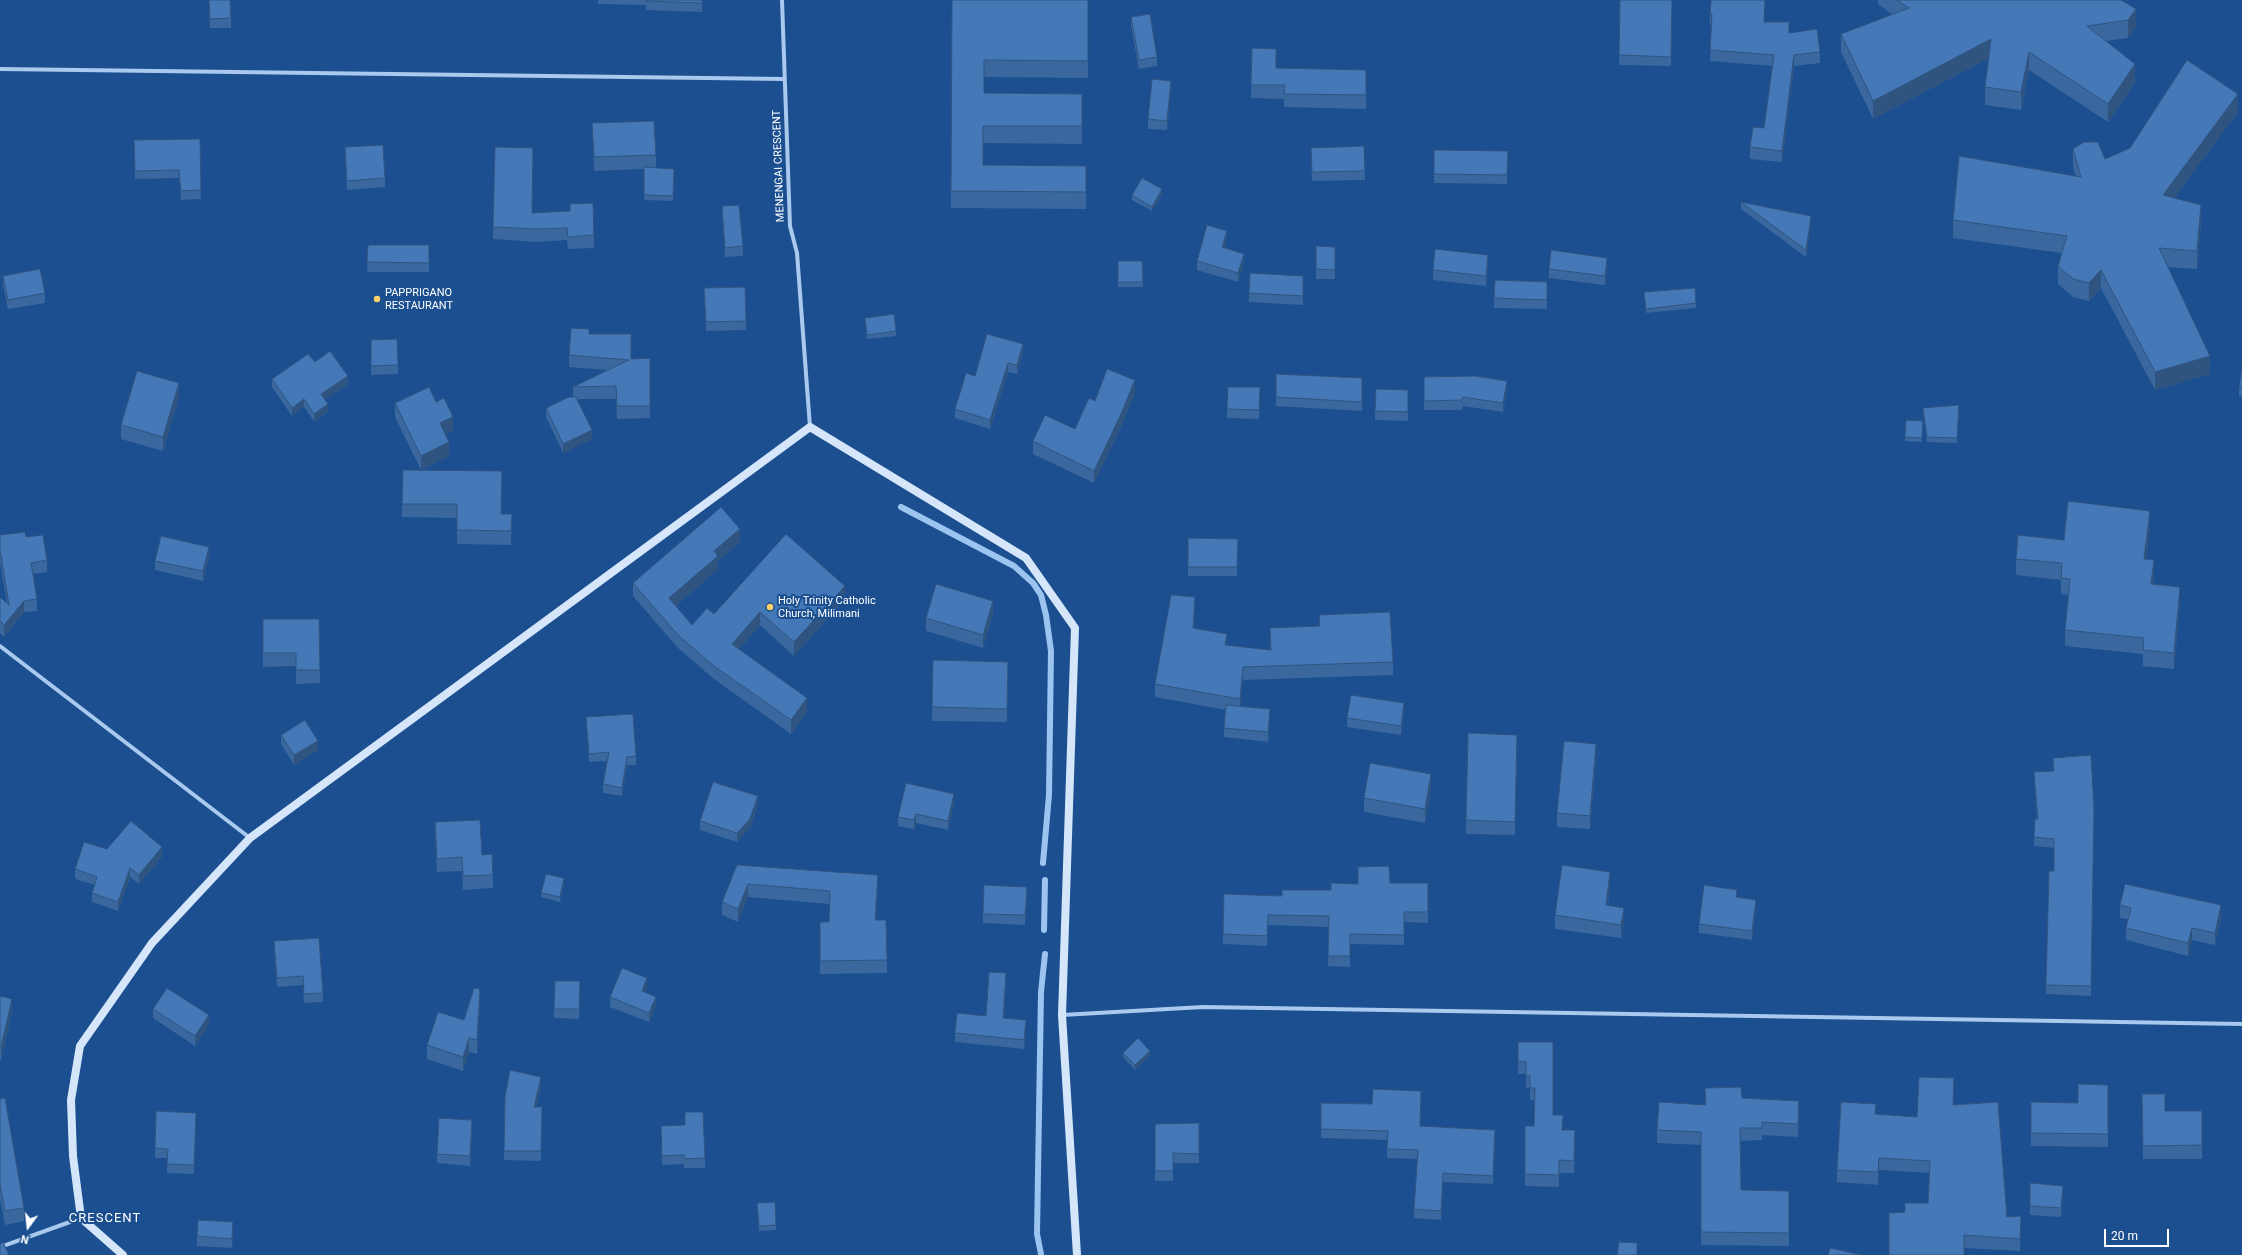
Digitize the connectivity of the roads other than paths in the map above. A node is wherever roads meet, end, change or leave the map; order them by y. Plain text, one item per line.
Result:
1 (782, 0) edge
2 (0, 69) edge
3 (784, 79) junction
4 (810, 427) junction
5 (0, 646) edge
6 (250, 838) junction
7 (1062, 1015) junction
8 (2242, 1024) edge
9 (81, 1218) junction
10 (0, 1247) edge
11 (123, 1255) edge
12 (1077, 1255) edge

1 - 3 street, MENENGAI CRESCENT
2 - 3 street
3 - 4 street, MENENGAI CRESCENT
4 - 6 street
4 - 7 street
5 - 6 street
6 - 9 street
7 - 8 street
7 - 12 street
9 - 10 street
9 - 11 street

